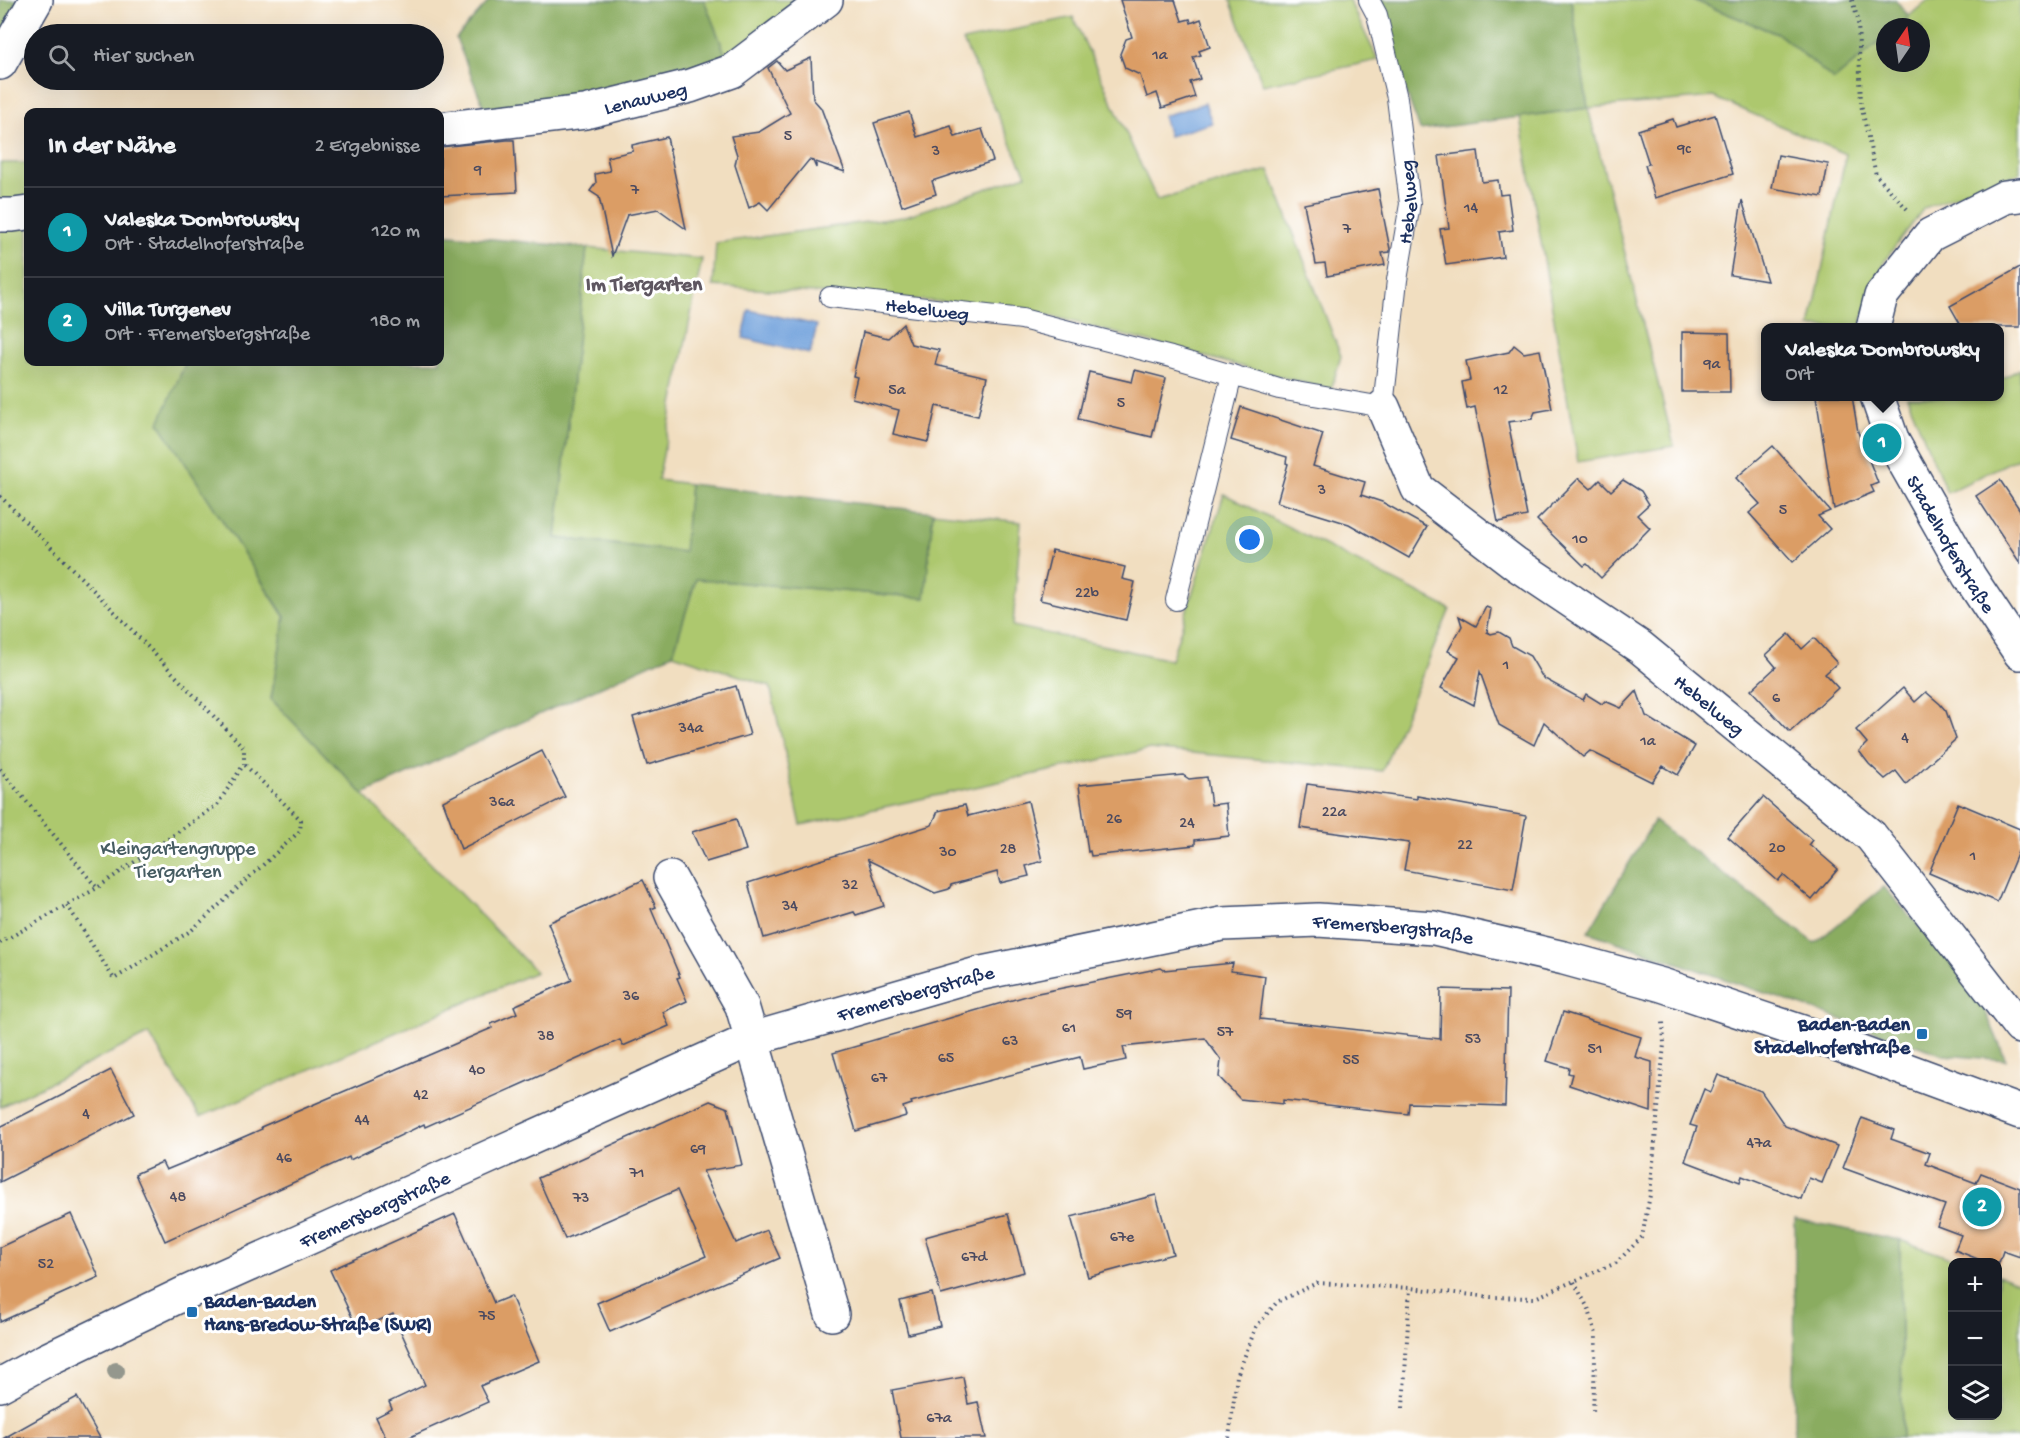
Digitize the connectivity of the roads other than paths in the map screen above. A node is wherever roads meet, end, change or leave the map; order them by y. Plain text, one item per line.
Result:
1 (36, 0) edge
2 (826, 0) edge
3 (1370, 0) edge
4 (0, 63) edge
5 (444, 129) edge
6 (2020, 195) edge
7 (24, 214) edge
8 (0, 215) edge
9 (830, 297) dead end
10 (1873, 323) edge
11 (1232, 375) junction
12 (1879, 401) edge
13 (1383, 407) junction
14 (1176, 600) dead end
15 (2020, 653) edge
16 (670, 878) dead end
17 (2020, 1027) edge
18 (752, 1039) junction
19 (2020, 1112) edge
20 (832, 1314) dead end
21 (0, 1385) edge

1 - 4 street
2 - 5 street, Lenauweg
3 - 13 lane, Hebelweg
6 - 10 street
7 - 8 street
9 - 11 lane, Hebelweg
11 - 13 lane, Hebelweg
11 - 14 lane
12 - 15 street, Stadelhoferstraße
13 - 17 street, Hebelweg
16 - 18 street
18 - 19 street, Fremersbergstraße
18 - 20 street
18 - 21 street, Fremersbergstraße

